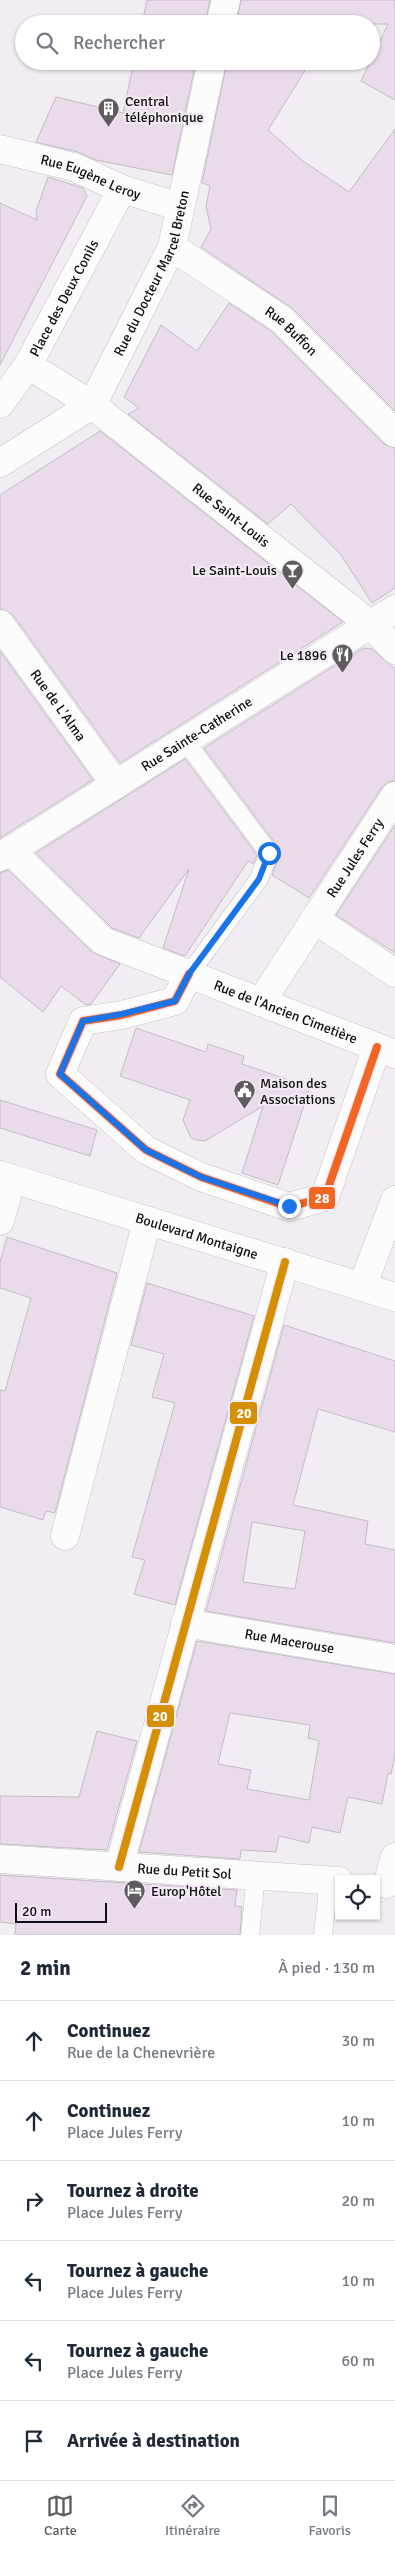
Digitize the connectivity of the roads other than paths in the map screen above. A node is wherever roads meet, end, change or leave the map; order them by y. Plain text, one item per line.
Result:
1 (226, 0) edge
2 (222, 15) edge
3 (210, 70) edge
4 (0, 149) edge
5 (122, 188) junction
6 (180, 207) junction
7 (172, 246) junction
8 (28, 365) junction
9 (0, 404) edge
10 (92, 405) junction
11 (395, 433) edge
12 (0, 463) edge
13 (395, 610) edge
14 (0, 624) edge
15 (372, 625) junction
16 (395, 650) edge
17 (186, 742) junction
18 (116, 785) junction
19 (395, 796) edge
20 (5, 854) edge
21 (314, 919) junction
22 (395, 973) edge
23 (189, 974) junction
24 (261, 1002) junction
25 (386, 1050) edge
26 (6, 1177) edge
27 (395, 1200) edge
28 (0, 1221) edge
29 (147, 1221) junction
30 (285, 1262) junction
31 (362, 1287) junction
32 (395, 1296) edge
33 (65, 1536) dead end
34 (186, 1623) junction
35 (395, 1658) edge
36 (395, 1857) edge
37 (0, 1859) edge
38 (119, 1866) junction
39 (256, 1875) junction
40 (334, 1880) edge
41 (386, 1884) edge
42 (250, 1935) edge
43 (323, 1935) edge

1 - 2 street
3 - 6 street, Rue du Docteur Marcel Breton
4 - 5 street, Rue Eugène Leroy
5 - 6 street, Rue Eugène Leroy
5 - 8 street, Place des Deux Conils
6 - 7 street, Rue du Docteur Marcel Breton
7 - 10 street, Rue du Docteur Marcel Breton
7 - 11 street, Rue Buffon
8 - 9 street, Place des Deux Conils
8 - 10 street
10 - 12 street
10 - 15 street, Rue Saint-Louis
13 - 15 street, Rue Sainte-Catherine
14 - 18 street, Rue de L'Alma
15 - 16 street, Rue Saint-Louis
15 - 17 street, Rue Sainte-Catherine
17 - 18 street, Rue Sainte-Catherine
17 - 23 lane
18 - 20 street, Rue Sainte-Catherine
19 - 21 street, Rue Jules Ferry
20 - 23 street, Rue de l'Ancien Cimetière
21 - 22 street
21 - 24 street, Rue Jules Ferry
23 - 24 street, Rue de l'Ancien Cimetière
23 - 25 street
24 - 25 street, Rue de l'Ancien Cimetière
26 - 28 street
26 - 29 street, Boulevard Montaigne
27 - 31 street
29 - 30 street, Boulevard Montaigne
29 - 33 street
30 - 31 street, Boulevard Montaigne
30 - 34 street
31 - 32 street, Boulevard Montaigne
34 - 35 street, Rue Macerouse
34 - 38 street
36 - 41 street
37 - 38 street, Rue du Petit Sol
38 - 39 street, Rue du Petit Sol
39 - 40 street, Rue du Petit Sol
39 - 42 lane
40 - 43 lane

